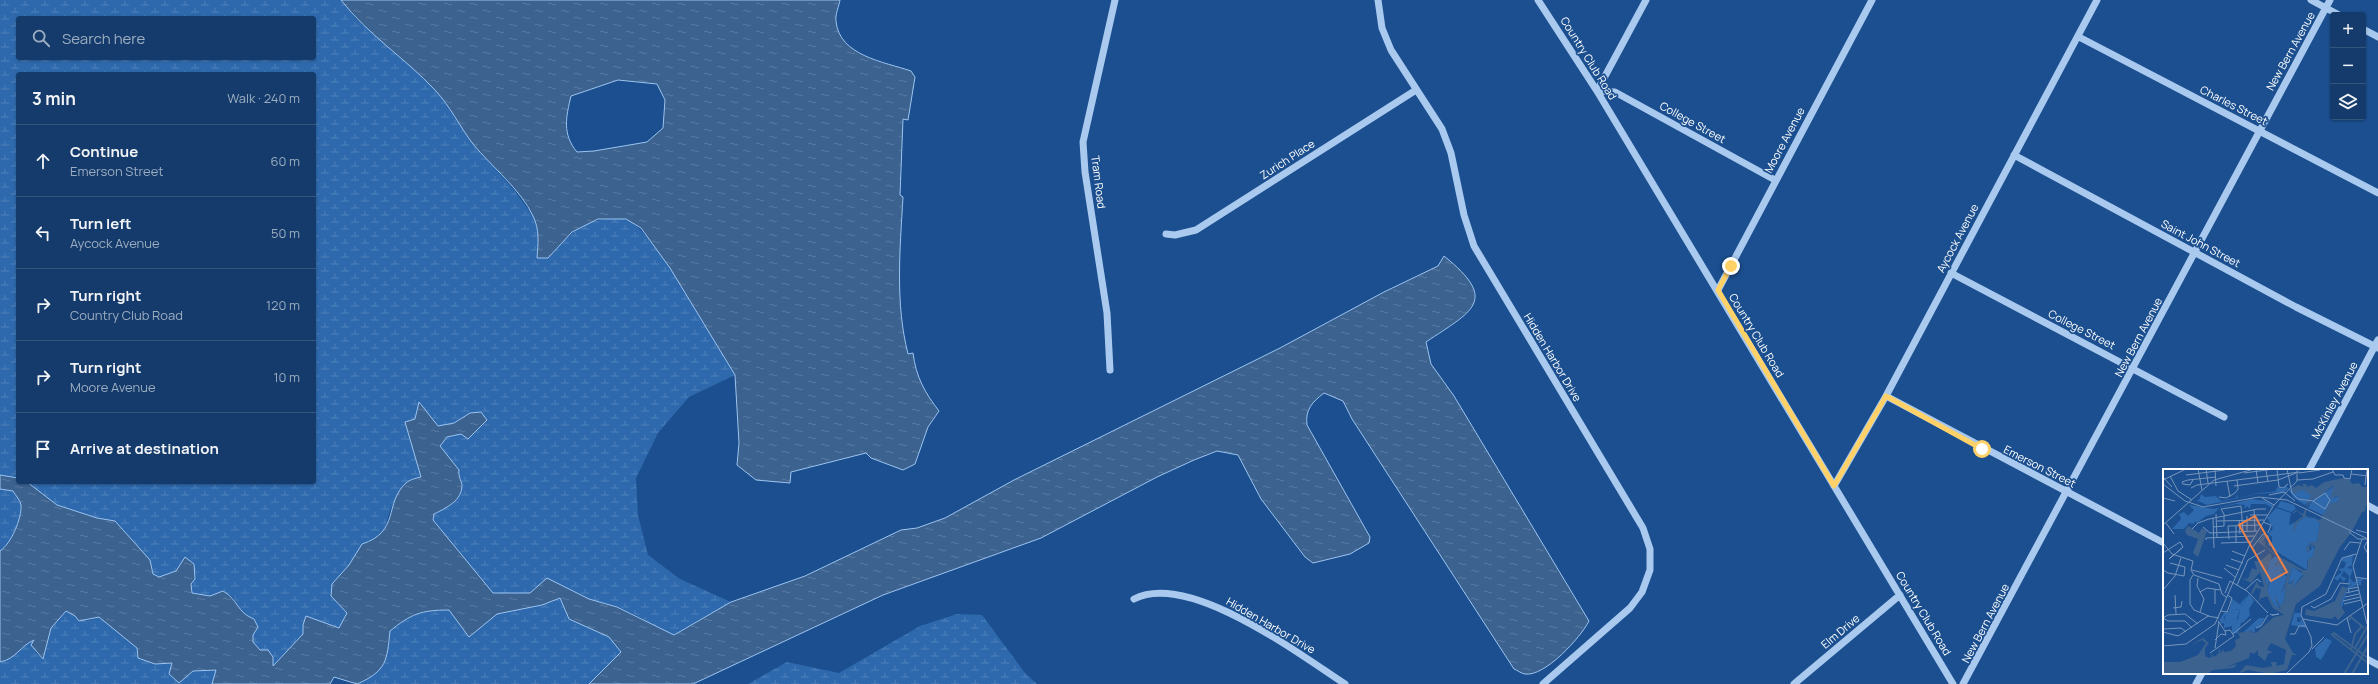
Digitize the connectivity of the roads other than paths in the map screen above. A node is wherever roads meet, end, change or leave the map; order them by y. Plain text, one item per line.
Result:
1 (1115, 0) edge
2 (1538, 0) edge
3 (1646, 0) edge
4 (1872, 0) edge
5 (2097, 0) edge
6 (2311, 0) edge
7 (2330, 0) edge
8 (1380, 2) edge
9 (2326, 8) junction
10 (2333, 12) edge
11 (2366, 31) edge
12 (2079, 37) junction
13 (2378, 37) edge
14 (1416, 90) junction
15 (1597, 91) junction
16 (2259, 130) junction
17 (2014, 155) junction
18 (1775, 180) junction
19 (2378, 193) edge
20 (1166, 234) dead end
21 (2196, 252) junction
22 (1951, 273) junction
23 (1718, 290) junction
24 (2377, 345) edge
25 (2134, 368) junction
26 (1110, 370) dead end
27 (1886, 396) junction
28 (2224, 418) dead end
29 (2311, 469) edge
30 (1834, 486) junction
31 (2068, 492) junction
32 (2368, 506) edge
33 (2378, 511) edge
34 (2163, 542) edge
35 (1900, 595) junction
36 (1134, 599) dead end
37 (2368, 659) edge
38 (2378, 665) edge
39 (2201, 674) edge
40 (1345, 684) edge
41 (1543, 684) edge
42 (1794, 684) edge
43 (1953, 684) edge
44 (1963, 684) edge
45 (2196, 684) edge

1 - 26 street, Tram Road
2 - 15 street, Country Club Road
3 - 15 street
4 - 18 street, Moore Avenue
5 - 12 street, Aycock Avenue
6 - 9 street
7 - 9 street, New Bern Avenue
8 - 14 street, Hidden Harbor Drive
9 - 10 street
9 - 16 street, New Bern Avenue
11 - 13 street
12 - 16 street, Charles Street
12 - 17 street, Aycock Avenue
14 - 20 street, Zurich Place
14 - 41 street, Hidden Harbor Drive
15 - 18 street, College Street
15 - 23 street, Country Club Road
16 - 19 street, Charles Street
16 - 21 street, New Bern Avenue
17 - 21 street, Saint John Street
17 - 22 street, Aycock Avenue
18 - 23 street, Moore Avenue
21 - 24 street, Saint John Street
21 - 25 street, New Bern Avenue
22 - 25 street, College Street
22 - 27 street, Aycock Avenue
23 - 30 street, Country Club Road
24 - 29 street, McKinley Avenue
25 - 28 street, College Street
25 - 31 street, New Bern Avenue
27 - 30 street, Aycock Avenue
27 - 31 street, Emerson Street
30 - 35 street, Country Club Road
31 - 34 street, Emerson Street
31 - 44 street, New Bern Avenue
32 - 33 street
35 - 42 street, Elm Drive
35 - 43 street, Country Club Road
36 - 40 street, Hidden Harbor Drive
37 - 38 street
39 - 45 street

